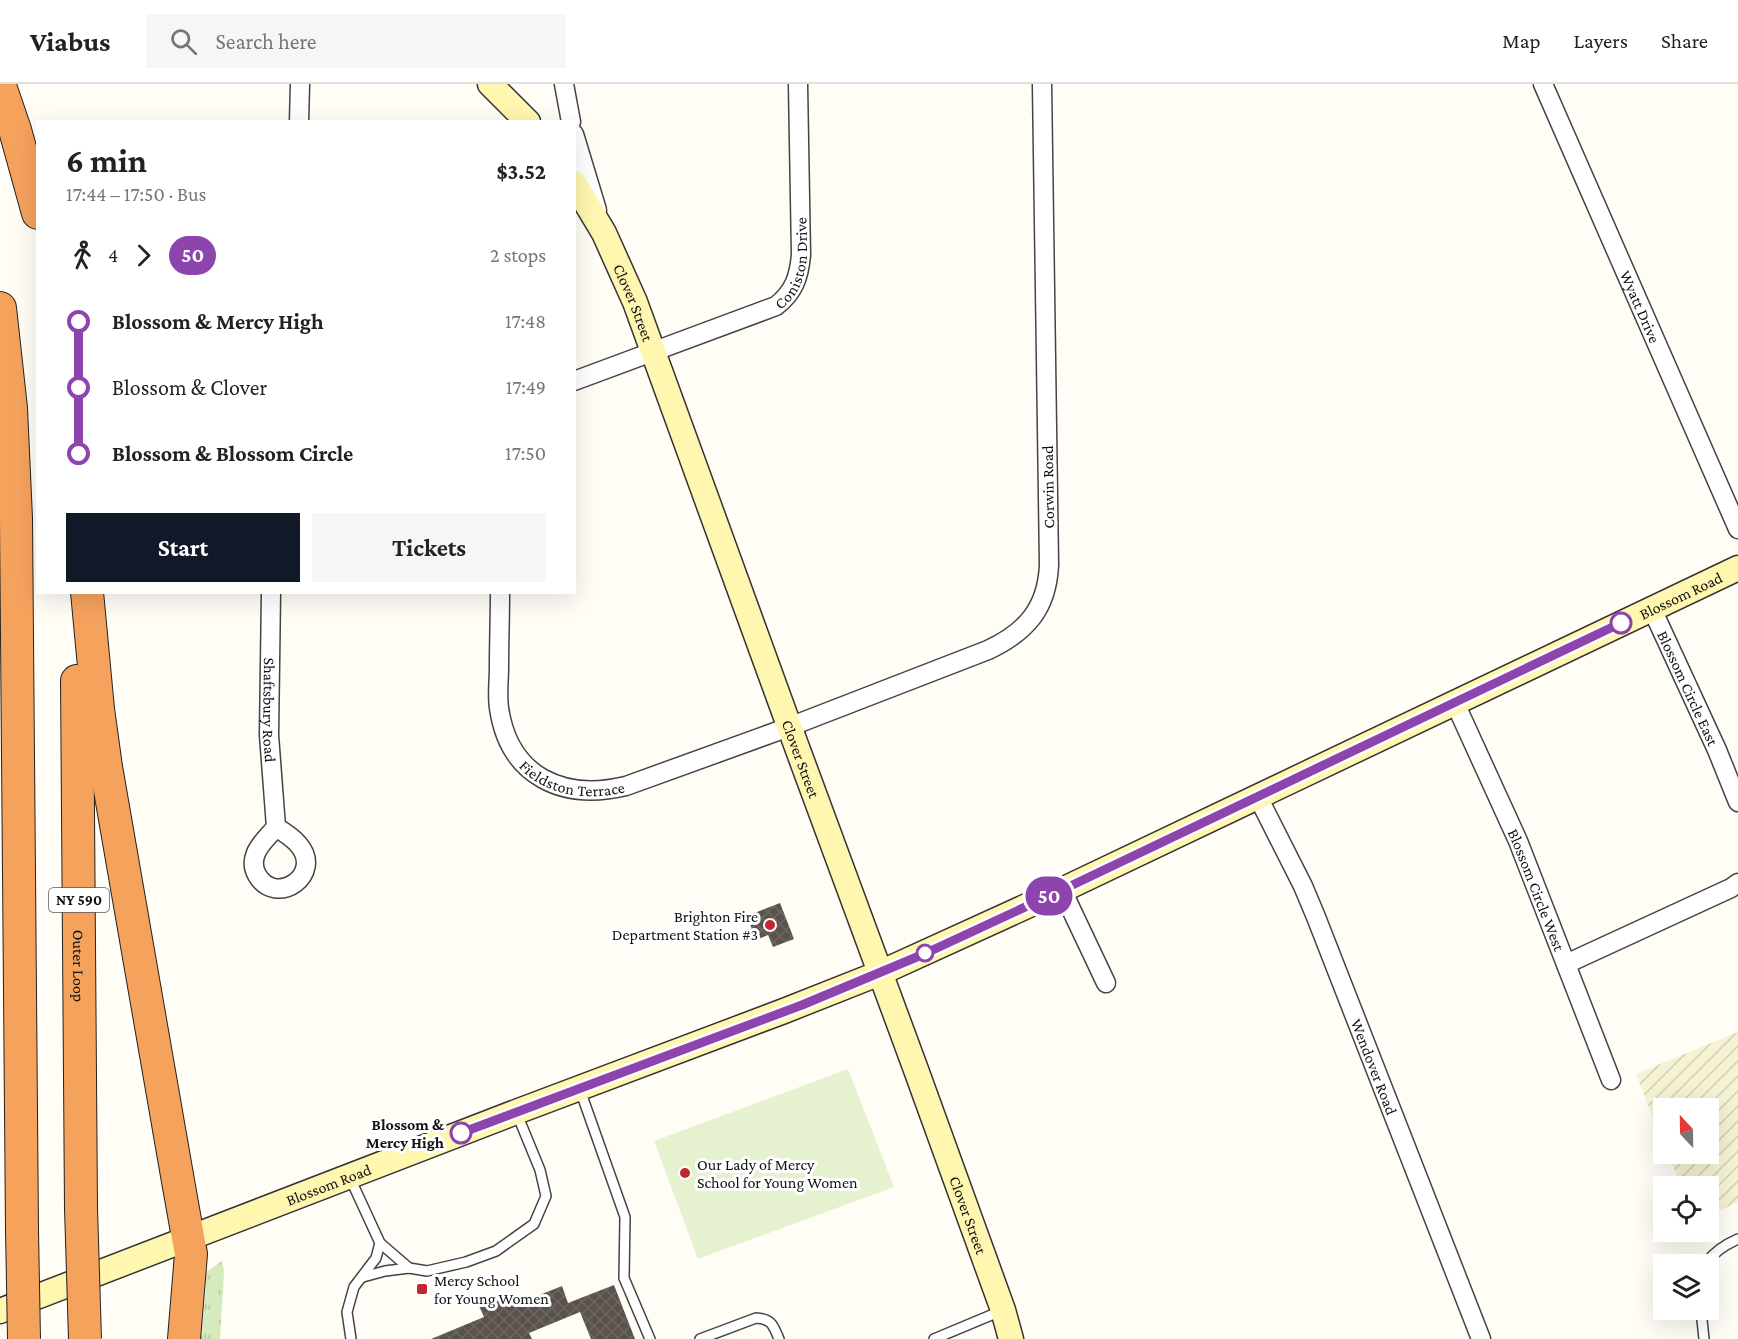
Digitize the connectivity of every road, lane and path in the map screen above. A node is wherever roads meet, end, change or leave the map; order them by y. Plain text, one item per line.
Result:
1 (300, 84) edge
2 (490, 84) edge
3 (564, 84) edge
4 (798, 84) edge
5 (1042, 84) edge
6 (1543, 84) edge
7 (0, 86) edge
8 (299, 120) edge
9 (526, 120) edge
10 (571, 120) edge
11 (576, 141) edge
12 (576, 186) edge
13 (36, 206) edge
14 (604, 233) junction
15 (0, 308) edge
16 (653, 352) junction
17 (576, 380) edge
18 (1738, 530) edge
19 (16, 545) junction
20 (1738, 568) edge
21 (76, 594) edge
22 (87, 594) edge
23 (271, 594) edge
24 (500, 594) edge
25 (1652, 609) junction
26 (1455, 703) junction
27 (0, 719) edge
28 (789, 727) junction
29 (1258, 797) junction
30 (1738, 802) edge
31 (276, 827) dead end
32 (1738, 883) edge
33 (1062, 890) junction
34 (1566, 964) junction
35 (880, 973) junction
36 (1106, 984) dead end
37 (1611, 1080) dead end
38 (580, 1088) junction
39 (516, 1112) junction
40 (349, 1176) junction
41 (189, 1238) junction
42 (1738, 1239) edge
43 (380, 1243) junction
44 (1712, 1254) edge
45 (409, 1268) junction
46 (363, 1277) junction
47 (1003, 1310) junction
48 (0, 1311) edge
49 (1702, 1320) edge
50 (24, 1339) edge
51 (85, 1339) edge
52 (184, 1339) edge
53 (351, 1339) edge
54 (650, 1339) edge
55 (700, 1339) edge
56 (779, 1339) edge
57 (934, 1339) edge
58 (1011, 1339) edge
59 (1481, 1339) edge
60 (1704, 1339) edge

1 - 8 street
2 - 9 street
3 - 10 street
4 - 16 street, Coniston Drive
5 - 28 street, Corwin Road
6 - 18 street, Wyatt Drive
7 - 13 highway
11 - 14 street
12 - 14 street, Clover Street
14 - 16 street, Clover Street
15 - 19 highway
16 - 17 street
16 - 28 street, Clover Street
19 - 27 highway
19 - 50 highway, bridge
20 - 25 street, Blossom Road
21 - 51 highway, Outer Loop / NY 590, bridge
22 - 41 highway
23 - 31 street, Shaftsbury Road
24 - 28 street, Fieldston Terrace
25 - 26 street, Blossom Road
25 - 30 street, Blossom Circle East
26 - 29 street, Blossom Road
26 - 34 street, Blossom Circle West
28 - 35 street, Clover Street
29 - 33 street, Blossom Road
29 - 59 street, Wendover Road
32 - 34 street
33 - 35 street, Blossom Road
33 - 36 street
34 - 37 street, Blossom Circle West
35 - 38 street, Blossom Road
35 - 47 street, Clover Street
38 - 39 street, Blossom Road
38 - 54 lane
39 - 40 street, Blossom Road
39 - 45 lane
40 - 41 street, Blossom Road
40 - 43 lane
41 - 48 street, Blossom Road
41 - 52 highway
42 - 44 lane
43 - 45 lane
43 - 46 lane
45 - 46 lane
46 - 53 lane
47 - 57 lane
47 - 58 street, Clover Street
49 - 60 lane
55 - 56 lane

